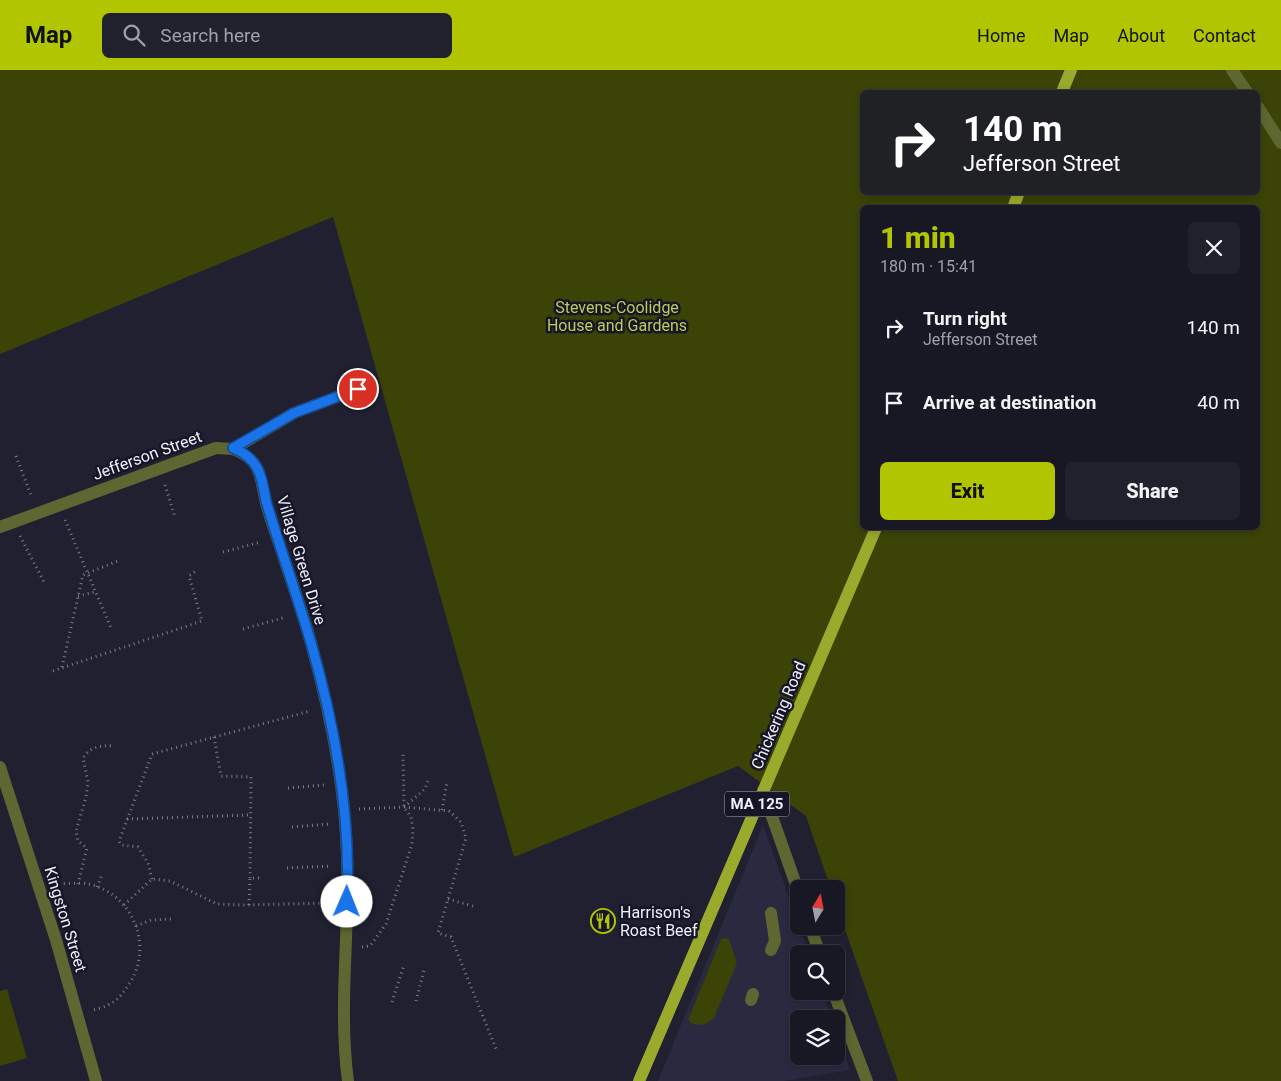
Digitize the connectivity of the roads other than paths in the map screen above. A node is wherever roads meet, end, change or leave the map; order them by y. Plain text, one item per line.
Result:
1 (1071, 70) edge
2 (1232, 70) edge
3 (1063, 90) edge
4 (1246, 90) edge
5 (1260, 110) edge
6 (1281, 143) edge
7 (358, 389) dead end
8 (233, 448) junction
9 (0, 527) edge
10 (875, 530) edge
11 (0, 768) edge
12 (763, 791) junction
13 (794, 880) edge
14 (771, 913) dead end
15 (771, 950) dead end
16 (836, 1000) edge
17 (96, 1081) edge
18 (348, 1081) edge
19 (639, 1081) edge
20 (867, 1081) edge

1 - 3 main road
2 - 4 street
5 - 6 street
7 - 8 street, Jefferson Street
8 - 9 street, Jefferson Street
8 - 18 street, Village Green Drive
10 - 12 main road, Chickering Road / MA 125
11 - 17 street, Kingston Street
12 - 13 street
12 - 19 main road, Chickering Road / MA 125
14 - 15 street
16 - 20 street

